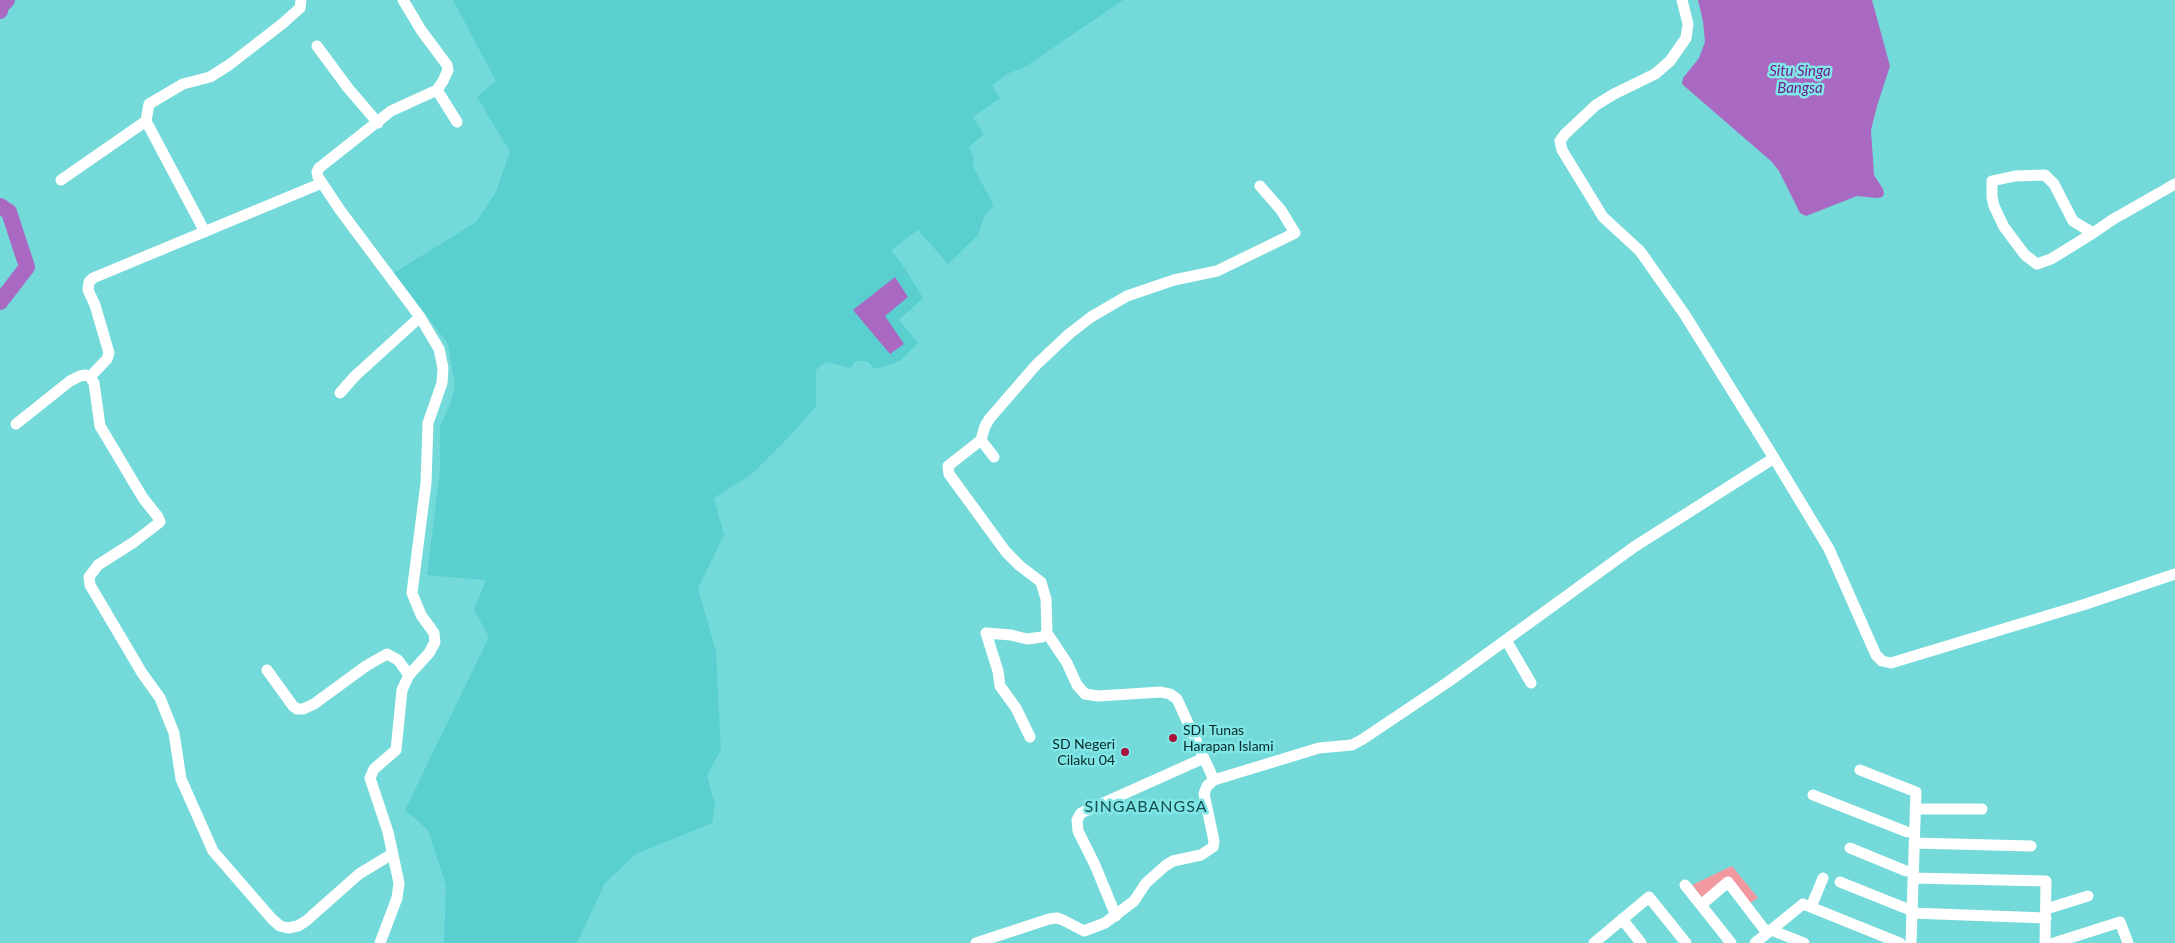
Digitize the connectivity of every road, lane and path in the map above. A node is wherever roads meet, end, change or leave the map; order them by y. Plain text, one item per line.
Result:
1 (301, 0) edge
2 (403, 0) edge
3 (1682, 0) edge
4 (317, 46) dead end
5 (437, 90) junction
6 (146, 121) junction
7 (457, 122) dead end
8 (378, 123) junction
9 (61, 180) dead end
10 (322, 183) junction
11 (2175, 184) edge
12 (1260, 186) dead end
13 (205, 232) junction
14 (2093, 232) junction
15 (420, 317) junction
16 (90, 377) junction
17 (340, 393) dead end
18 (16, 424) dead end
19 (981, 440) junction
20 (994, 457) dead end
21 (1774, 458) junction
22 (2175, 574) edge
23 (1047, 633) junction
24 (1506, 640) junction
25 (267, 670) dead end
26 (409, 676) junction
27 (1531, 683) dead end
28 (1030, 737) dead end
29 (1204, 758) junction
30 (1860, 770) dead end
31 (1214, 780) junction
32 (1908, 789) junction
33 (1813, 795) dead end
34 (1915, 809) junction
35 (1982, 809) dead end
36 (1907, 832) junction
37 (1914, 843) junction
38 (2031, 846) dead end
39 (1850, 848) dead end
40 (392, 854) junction
41 (1909, 871) junction
42 (1823, 878) dead end
43 (1840, 882) dead end
44 (1684, 884) dead end
45 (2088, 896) dead end
46 (1701, 905) junction
47 (1810, 907) junction
48 (1908, 911) junction
49 (2046, 914) junction
50 (1116, 916) junction
51 (1622, 919) junction
52 (1769, 931) junction
53 (380, 943) edge
54 (976, 943) edge
55 (1594, 943) edge
56 (1641, 943) edge
57 (1686, 943) edge
58 (1731, 943) edge
59 (1755, 943) edge
60 (1804, 943) edge
61 (1902, 943) edge
62 (1911, 943) edge
63 (2045, 943) edge
64 (2054, 943) edge
65 (2128, 943) edge

1 - 6 street
2 - 5 street
3 - 21 street
4 - 8 street
5 - 7 street
5 - 8 street
6 - 9 street
6 - 13 street
8 - 10 street
10 - 13 street
10 - 15 street
11 - 14 street
12 - 19 street
13 - 16 street
14 - 14 street
15 - 17 street
15 - 26 street
16 - 18 street
16 - 40 street
19 - 20 street
19 - 23 street
21 - 22 street
21 - 24 street
23 - 28 street
23 - 29 street
24 - 27 street
24 - 31 street
25 - 26 street
26 - 40 street
29 - 31 street
29 - 50 street
30 - 32 street
31 - 50 street
32 - 34 street
32 - 36 street
33 - 36 street
34 - 35 street
34 - 37 street
36 - 41 street
37 - 38 street
37 - 41 street
39 - 41 street
40 - 53 street
41 - 48 street
41 - 49 street
42 - 47 street
43 - 48 street
44 - 46 street
45 - 49 street
46 - 52 street
46 - 58 street
47 - 52 street
47 - 61 street
48 - 49 street
48 - 61 street
48 - 62 street
49 - 63 street
50 - 54 street
51 - 55 street
51 - 56 street
51 - 57 street
52 - 59 street
52 - 60 street
64 - 65 street

